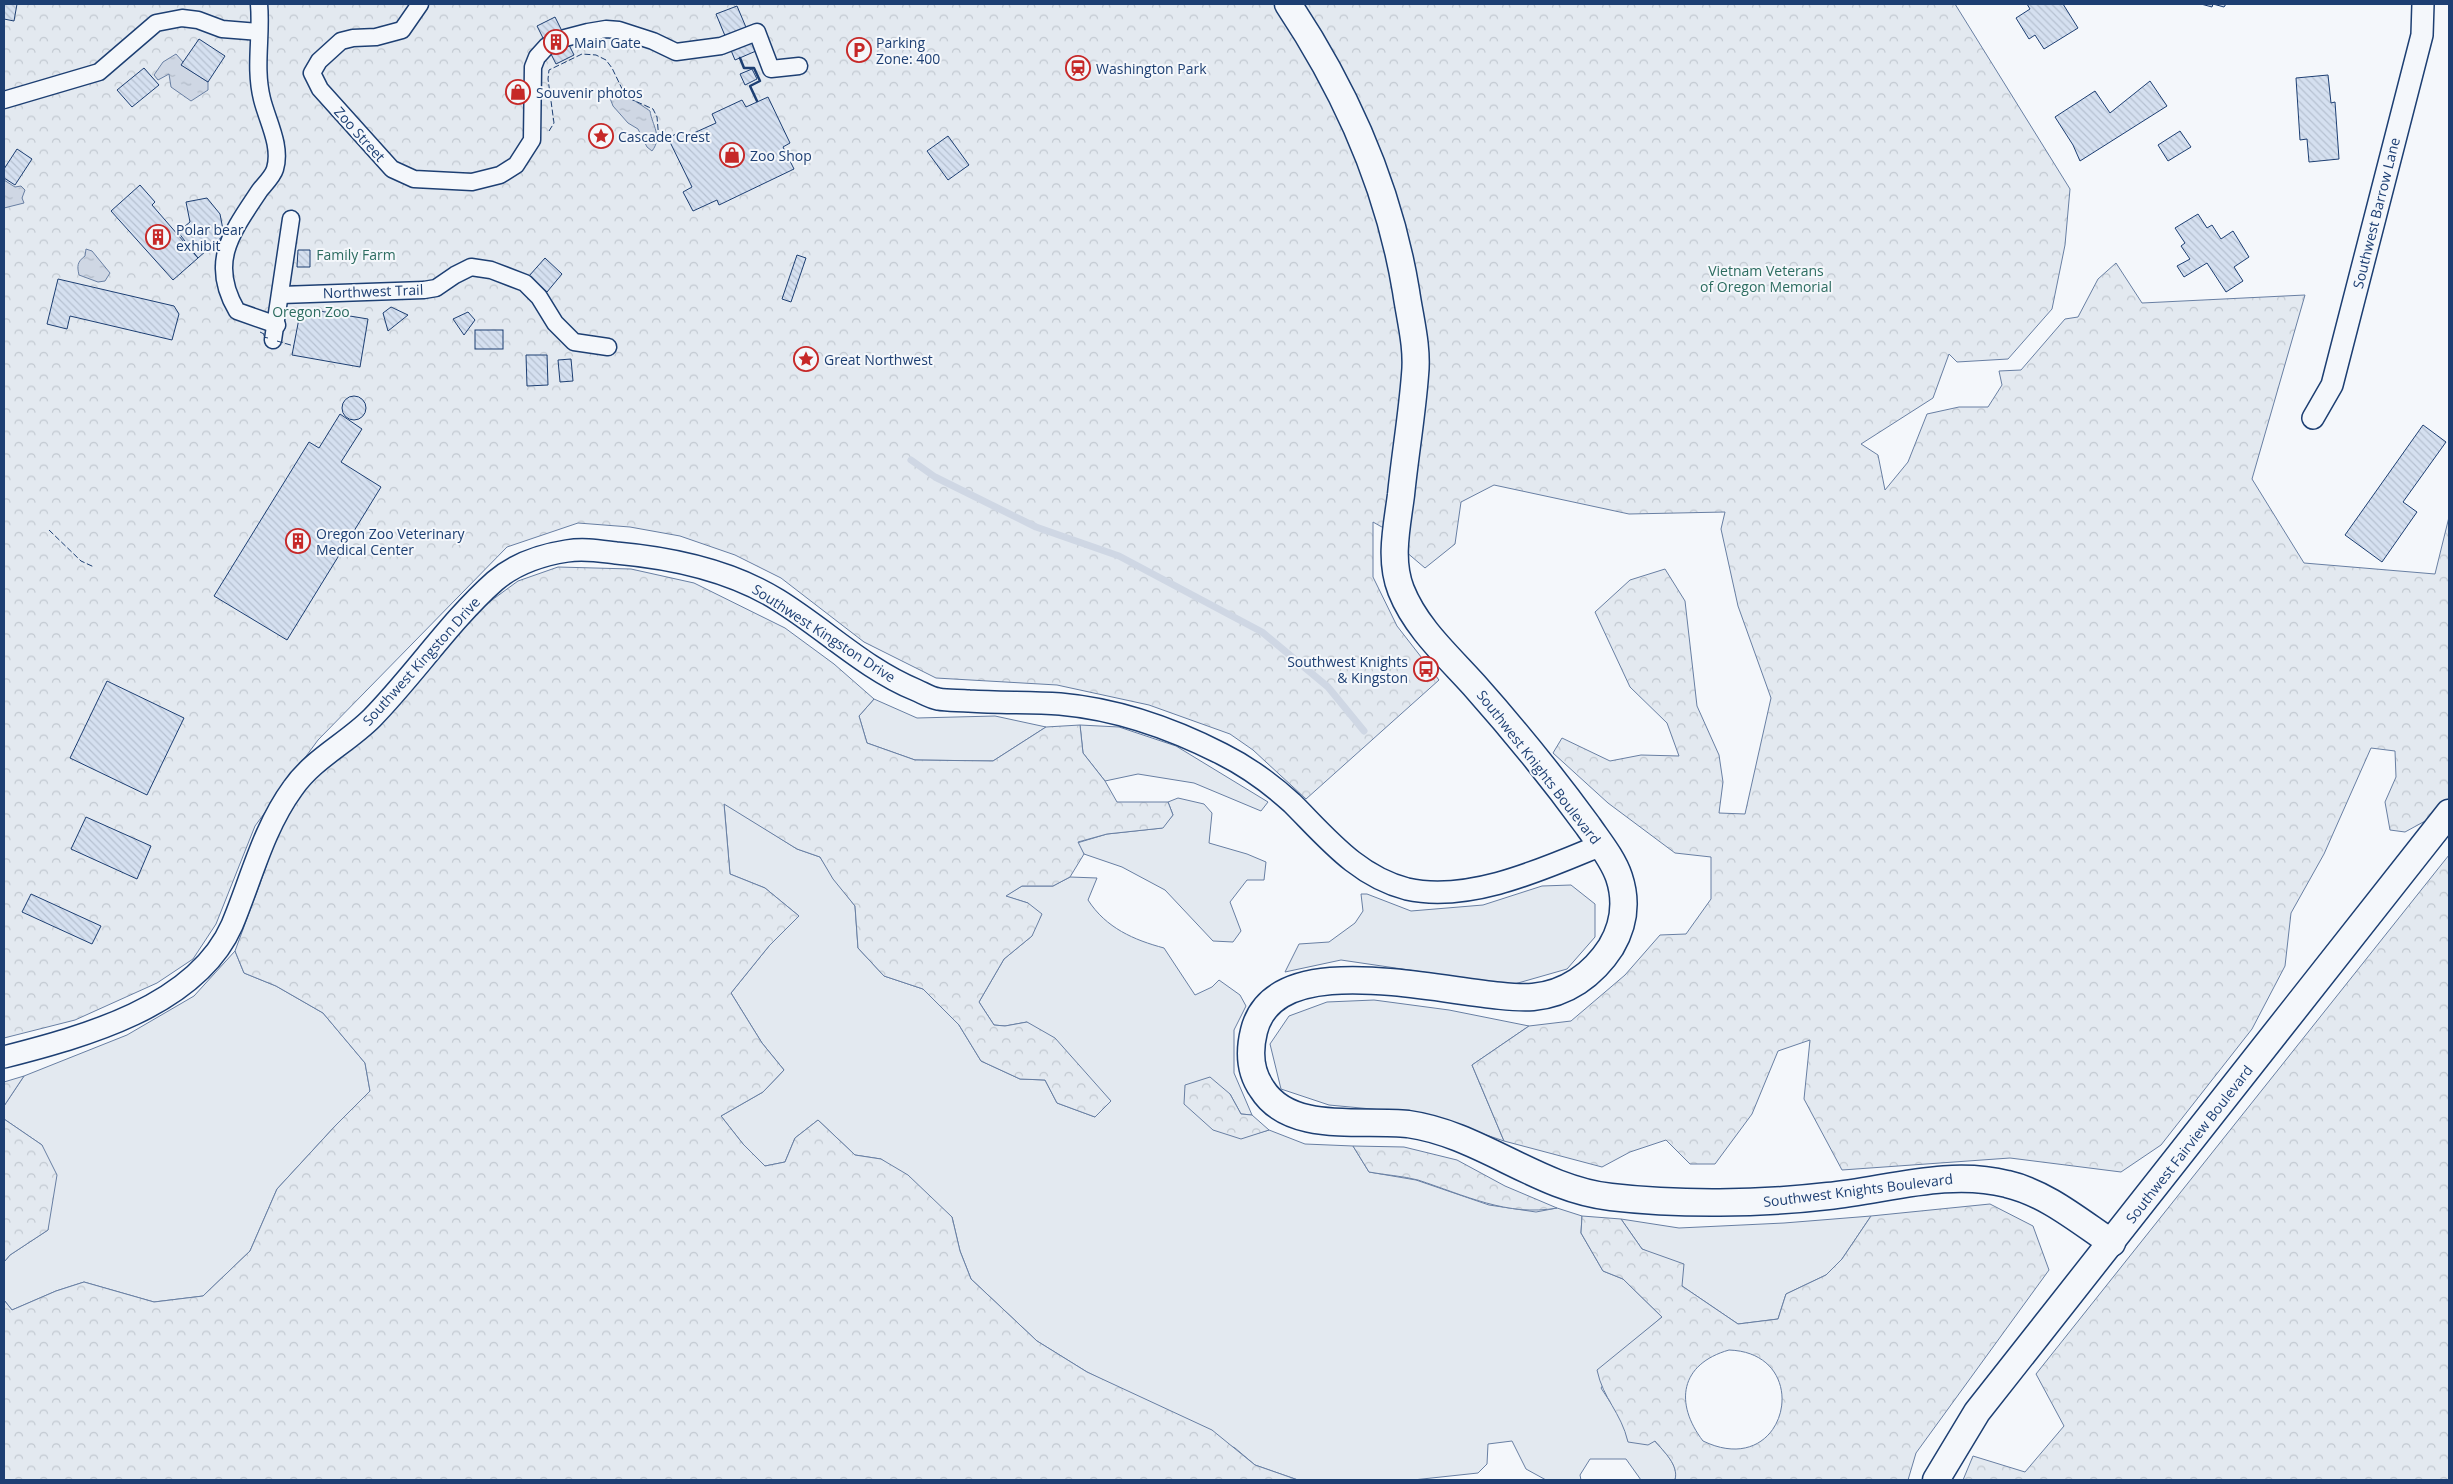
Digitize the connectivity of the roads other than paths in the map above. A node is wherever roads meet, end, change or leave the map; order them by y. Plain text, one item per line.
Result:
1 (259, 4) edge
2 (420, 4) edge
3 (1288, 4) edge
4 (2423, 4) edge
5 (258, 32) junction
6 (566, 38) dead end
7 (547, 46) dead end
8 (799, 66) dead end
9 (4, 100) edge
10 (291, 219) dead end
11 (281, 294) junction
12 (608, 347) dead end
13 (2313, 418) dead end
14 (2449, 814) edge
15 (1601, 845) junction
16 (4, 1057) edge
17 (2112, 1243) junction
18 (1936, 1480) edge

1 - 5 street
2 - 7 street, Zoo Street
3 - 15 street, Southwest Knights Boulevard
4 - 13 street, Southwest Barrow Lane
5 - 9 street
5 - 11 street
6 - 8 street
10 - 11 street
11 - 12 street, Northwest Trail
14 - 17 street, Southwest Fairview Boulevard
15 - 16 street, Southwest Kingston Drive
15 - 17 street, Southwest Knights Boulevard
17 - 18 street, Southwest Fairview Boulevard

